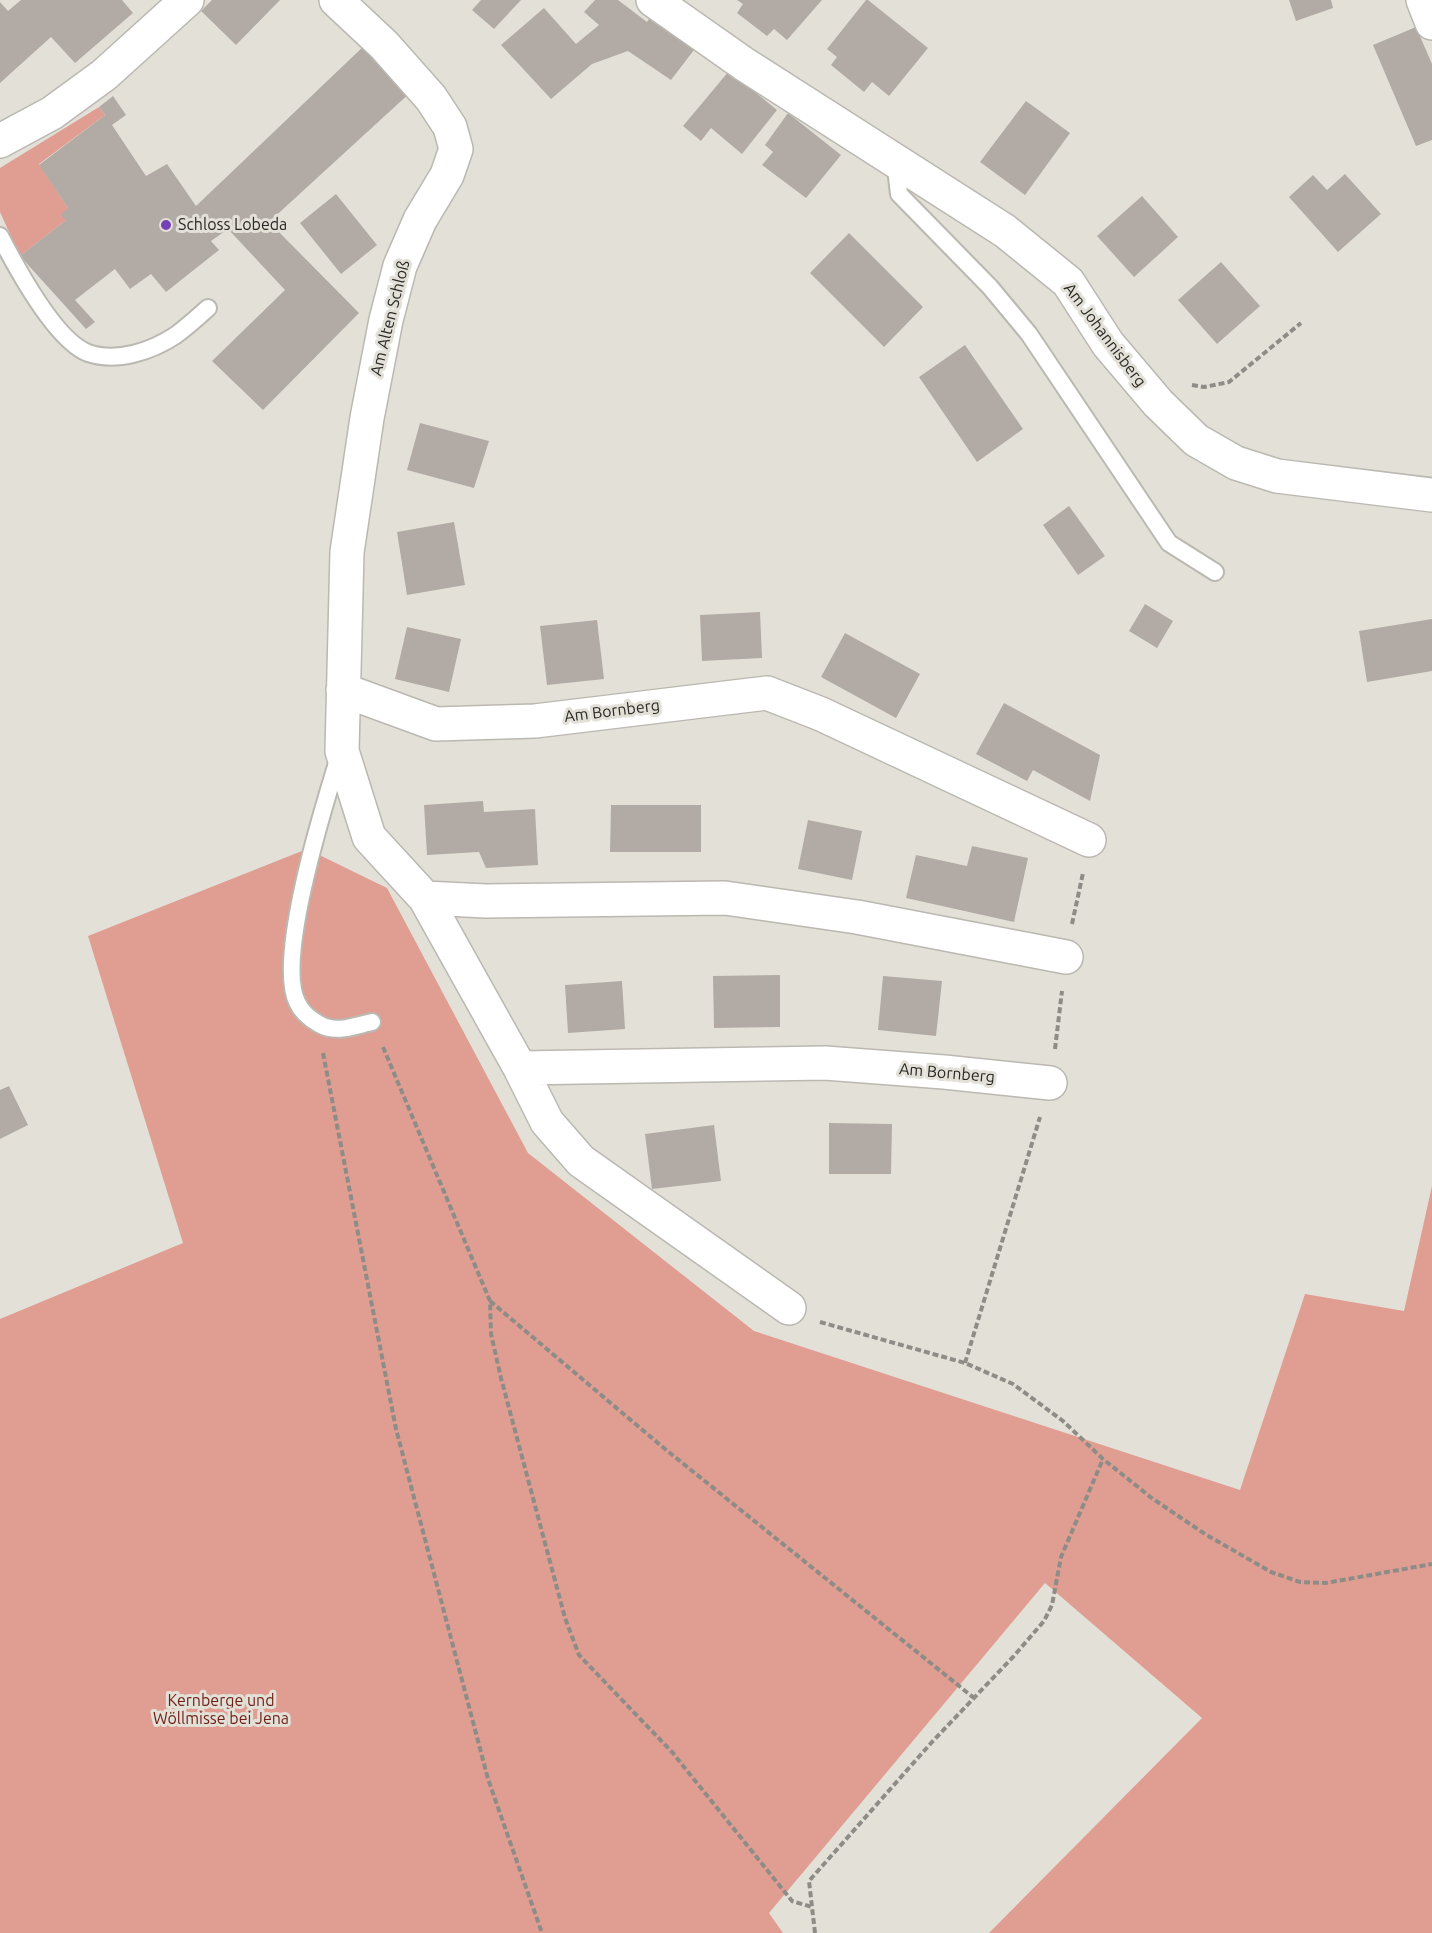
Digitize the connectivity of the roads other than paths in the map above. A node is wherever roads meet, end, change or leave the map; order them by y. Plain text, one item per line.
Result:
1 (336, 0) edge
2 (653, 0) edge
3 (1424, 0) edge
4 (185, 1) edge
5 (1432, 23) edge
6 (0, 141) edge
7 (895, 159) junction
8 (0, 236) edge
9 (208, 308) dead end
10 (1432, 495) edge
11 (1215, 572) dead end
12 (344, 690) junction
13 (342, 751) junction
14 (1089, 840) dead end
15 (425, 898) junction
16 (1066, 957) dead end
17 (372, 1022) road end
18 (520, 1068) junction
19 (1050, 1083) dead end
20 (789, 1308) road end

1 - 12 street, Am Alten Schloß
2 - 7 street, Am Johannisberg
3 - 5 street
4 - 6 street
7 - 10 street, Am Johannisberg
7 - 11 lane
8 - 9 lane
12 - 13 street
12 - 14 street, Am Bornberg
13 - 15 street
13 - 17 lane
15 - 16 street
15 - 18 street
18 - 19 street, Am Bornberg
18 - 20 street

